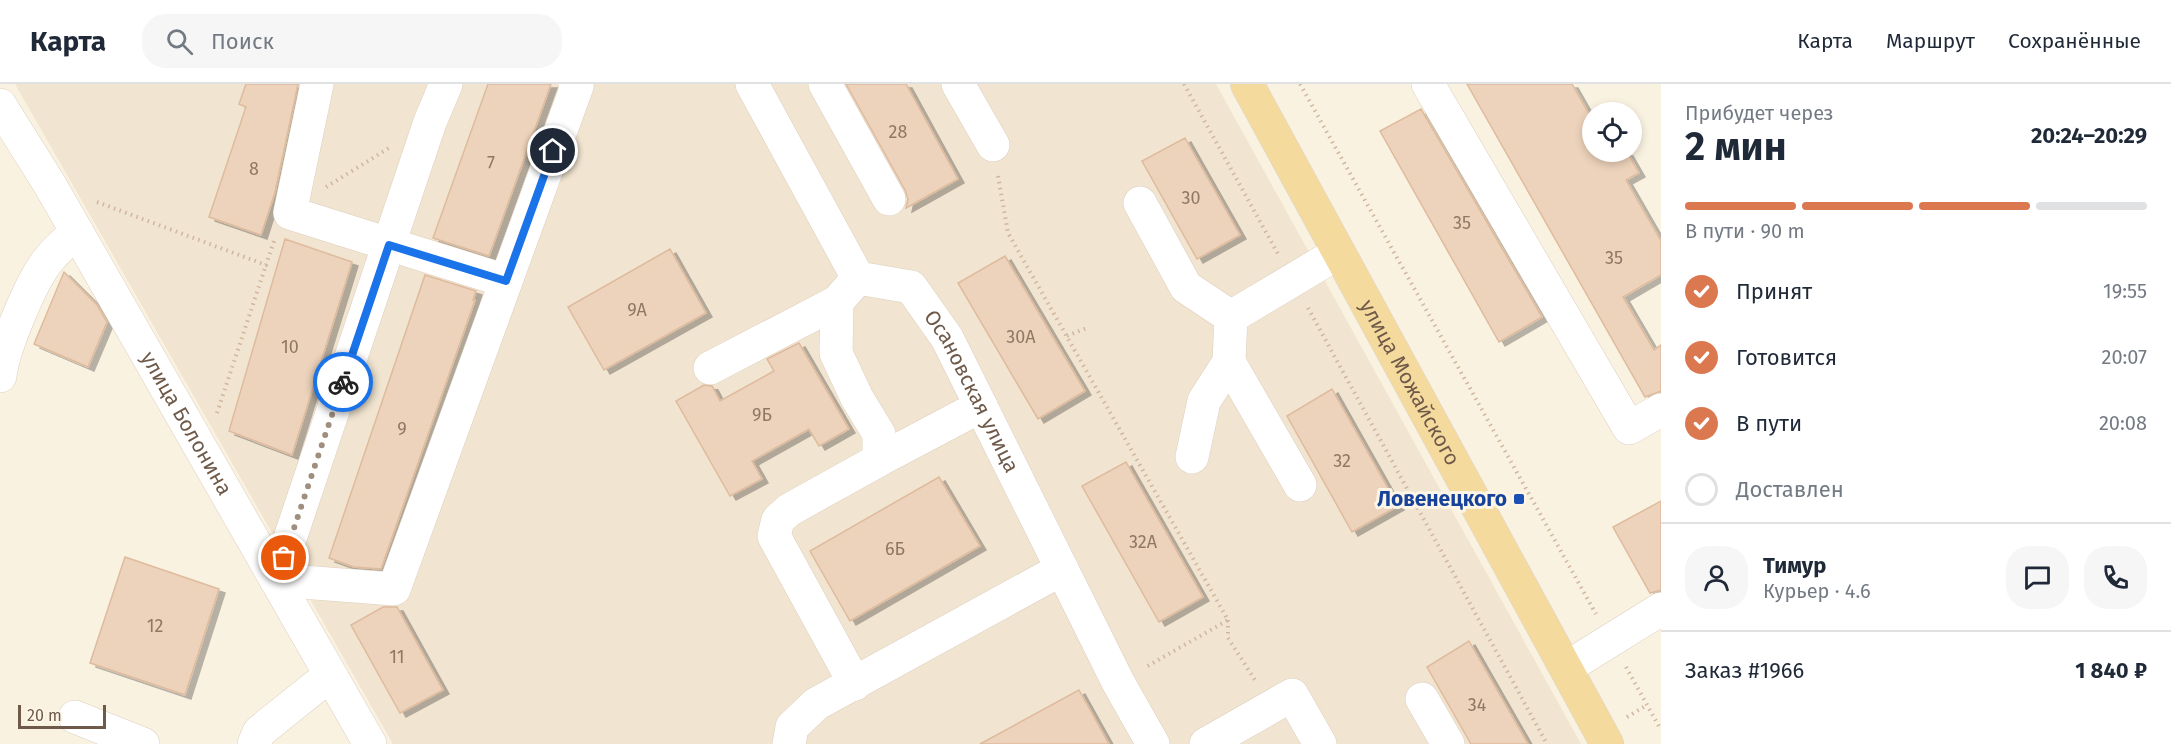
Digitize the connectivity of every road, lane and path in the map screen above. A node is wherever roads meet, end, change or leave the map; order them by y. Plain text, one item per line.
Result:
1 (317, 84) edge
2 (446, 84) edge
3 (575, 84) edge
4 (752, 84) edge
5 (825, 84) edge
6 (958, 84) edge
7 (1184, 84) edge
8 (1247, 84) edge
9 (1300, 84) edge
10 (1428, 84) edge
11 (0, 105) edge
12 (993, 145) joint
13 (391, 147) dead end
14 (889, 199) dead end
15 (93, 201) dead end
16 (292, 202) junction
17 (1140, 203) dead end
18 (77, 232) junction
19 (389, 245) junction
20 (1338, 253) junction
21 (266, 265) junction
22 (858, 278) junction
23 (1293, 280) junction
24 (506, 281) junction
25 (837, 302) junction
26 (1231, 317) junction
27 (1089, 327) dead end
28 (1066, 336) junction
29 (1229, 362) junction
30 (710, 368) dead end
31 (0, 376) edge
32 (981, 406) junction
33 (1661, 410) edge
34 (205, 452) junction
35 (1192, 457) dead end
36 (879, 460) junction
37 (1300, 485) dead end
38 (1062, 569) junction
39 (276, 580) junction
40 (1661, 609) edge
41 (1611, 640) junction
42 (1566, 668) junction
43 (330, 675) junction
44 (1118, 682) junction
45 (855, 684) junction
46 (1422, 699) dead end
47 (75, 717) dead end
48 (1661, 730) edge
49 (143, 744) edge
50 (254, 744) edge
51 (370, 744) edge
52 (789, 744) edge
53 (1153, 744) edge
54 (1206, 744) edge
55 (1320, 744) edge
56 (1448, 744) edge
57 (1547, 744) edge
58 (1607, 744) edge

1 - 16 street
2 - 19 street
3 - 24 street
4 - 22 street
5 - 14 street
6 - 12 street
7 - 23 path
8 - 20 main road, улица Можайского
9 - 41 path
10 - 33 street
11 - 18 street, улица Болонина
12 - 28 path
13 - 16 path
15 - 21 path
16 - 19 street
16 - 21 path
17 - 26 street
18 - 31 street
18 - 34 street, улица Болонина
19 - 24 street
19 - 39 street
20 - 23 street
20 - 42 main road, улица Можайского
21 - 34 path
22 - 25 street
22 - 32 street, Осановская улица
23 - 26 street
23 - 57 path
24 - 39 street
25 - 30 street
25 - 36 street
26 - 29 street
27 - 28 path
28 - 44 path
29 - 35 street
29 - 37 street
32 - 36 street
32 - 38 street, Осановская улица
34 - 39 street, улица Болонина
36 - 45 street
38 - 44 street, Осановская улица
38 - 45 street
39 - 43 street, улица Болонина
40 - 41 street
41 - 42 street
41 - 48 path
42 - 58 main road, улица Можайского
43 - 50 street
43 - 51 street, улица Болонина
44 - 53 street, Осановская улица
45 - 52 street
46 - 56 street
47 - 49 street
54 - 55 street

